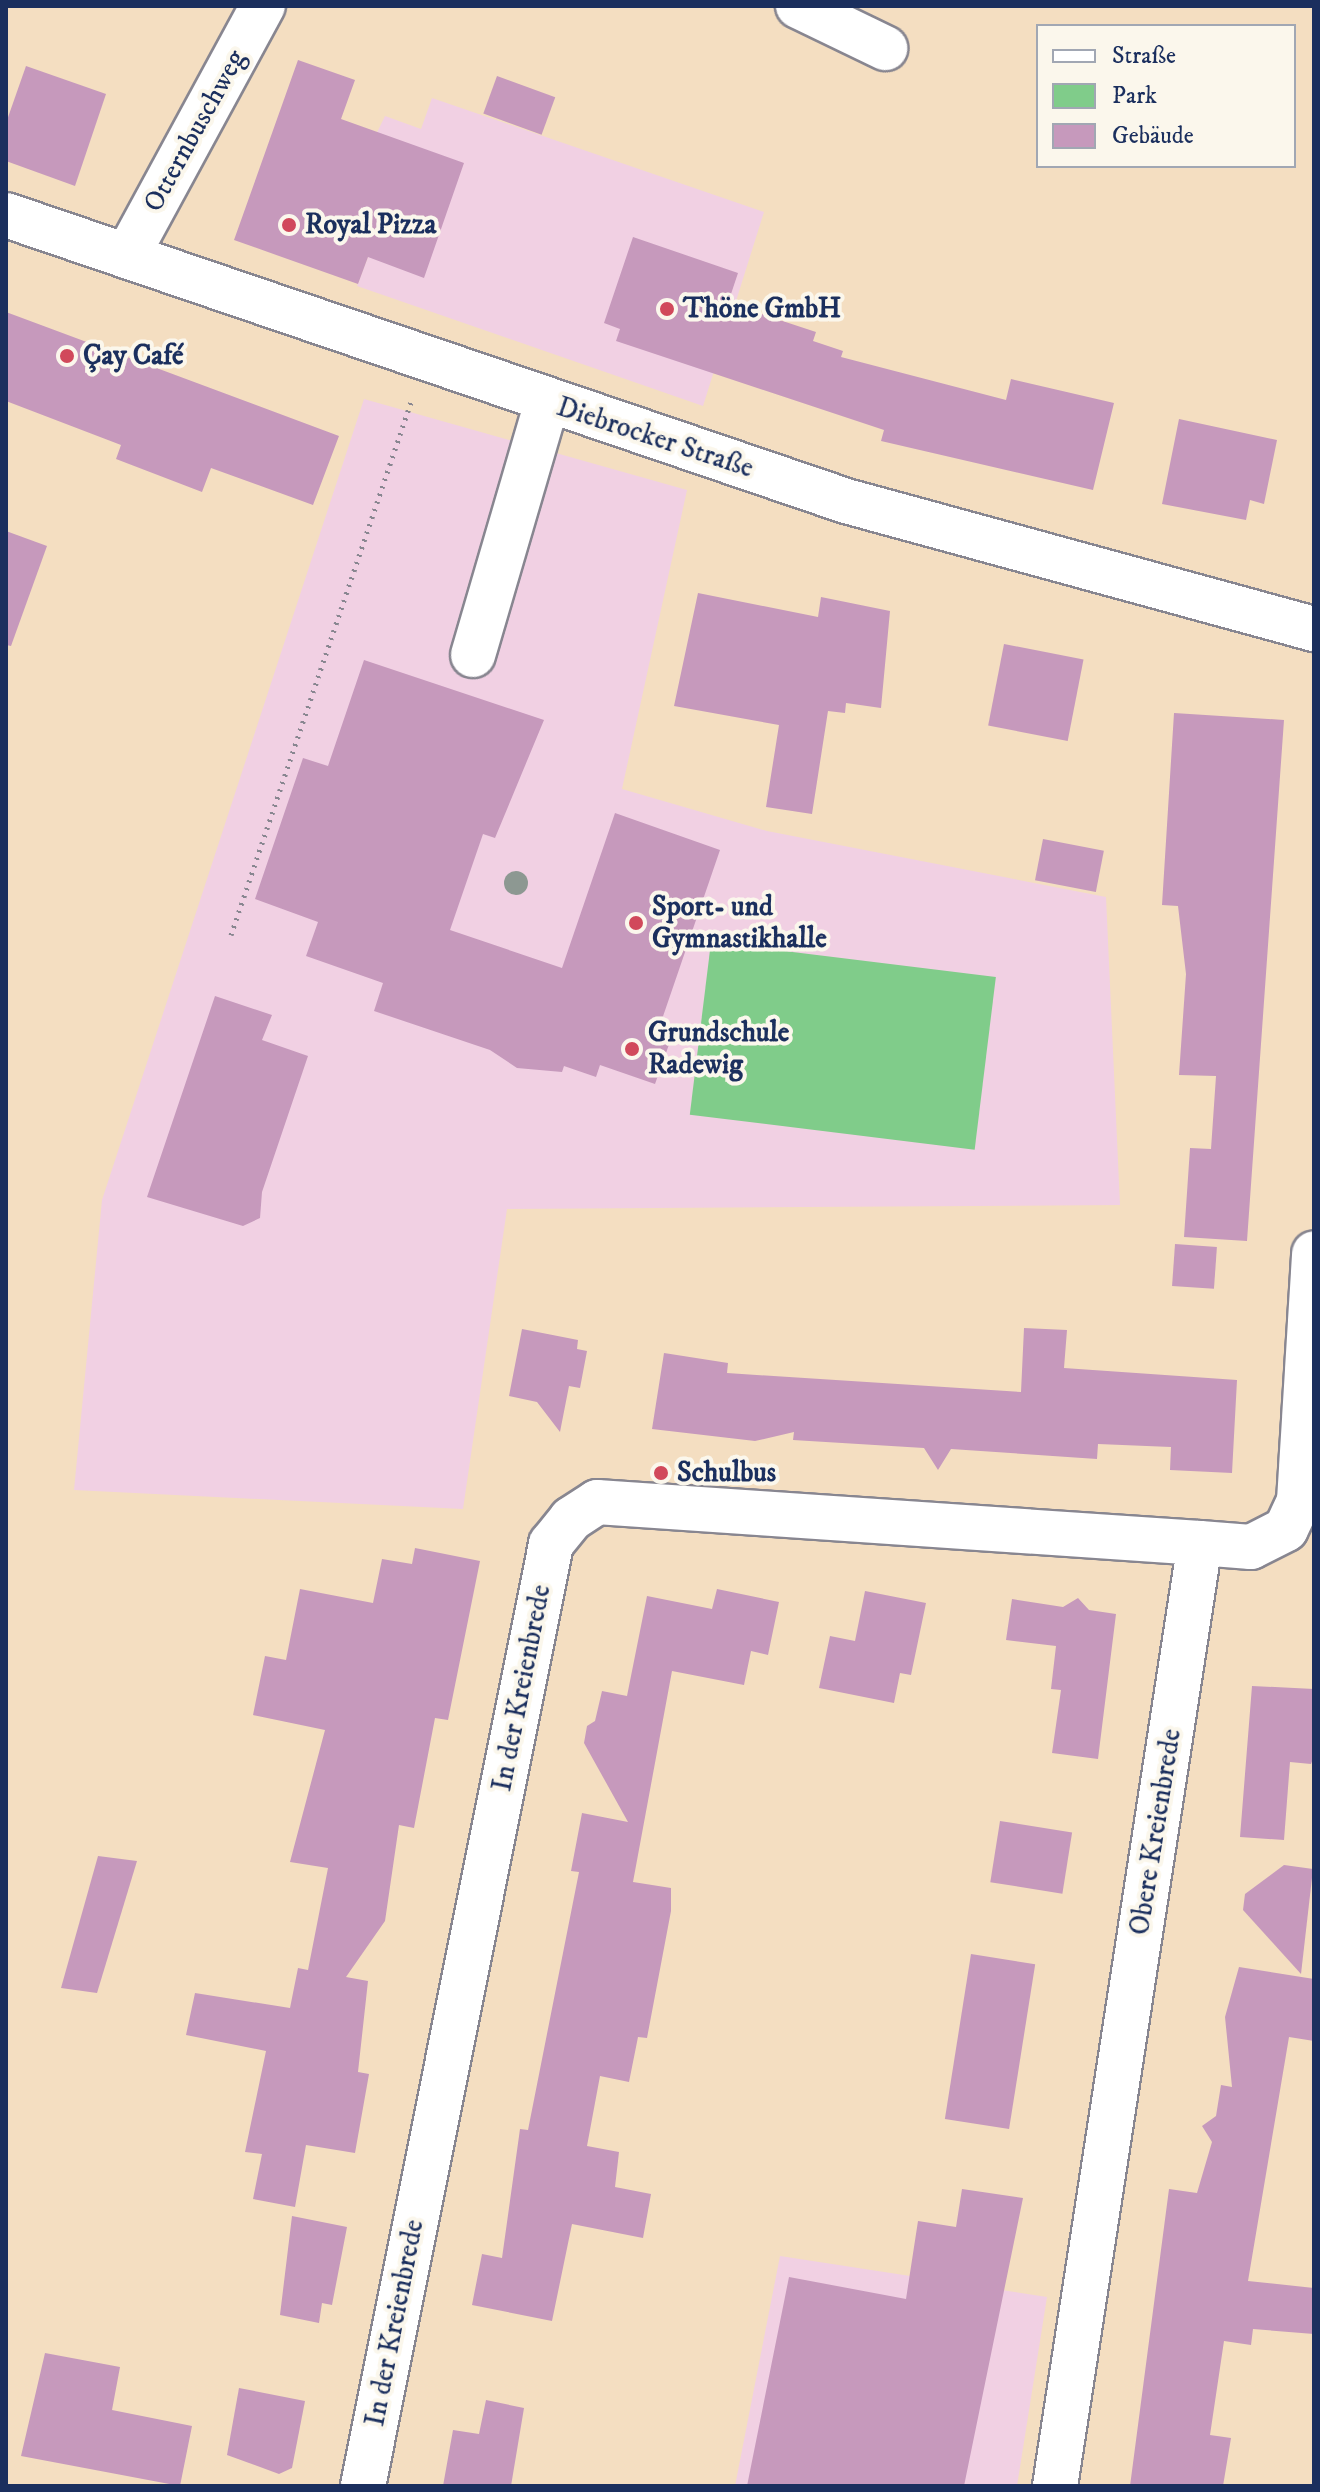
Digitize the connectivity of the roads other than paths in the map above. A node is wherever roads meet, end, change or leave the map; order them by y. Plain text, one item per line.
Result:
1 (263, 6) edge
2 (798, 6) edge
3 (885, 48) dead end
4 (6, 215) edge
5 (127, 256) junction
6 (547, 402) junction
7 (1314, 629) edge
8 (473, 655) dead end
9 (1314, 1253) edge
10 (1200, 1543) junction
11 (363, 2486) edge
12 (1055, 2486) edge

1 - 5 street, Otternbuschweg
2 - 3 street
4 - 5 street, Diebrocker Straße
5 - 6 street, Diebrocker Straße
6 - 7 street, Diebrocker Straße
6 - 8 street
9 - 10 street
10 - 11 street, In der Kreienbrede
10 - 12 street, Obere Kreienbrede

